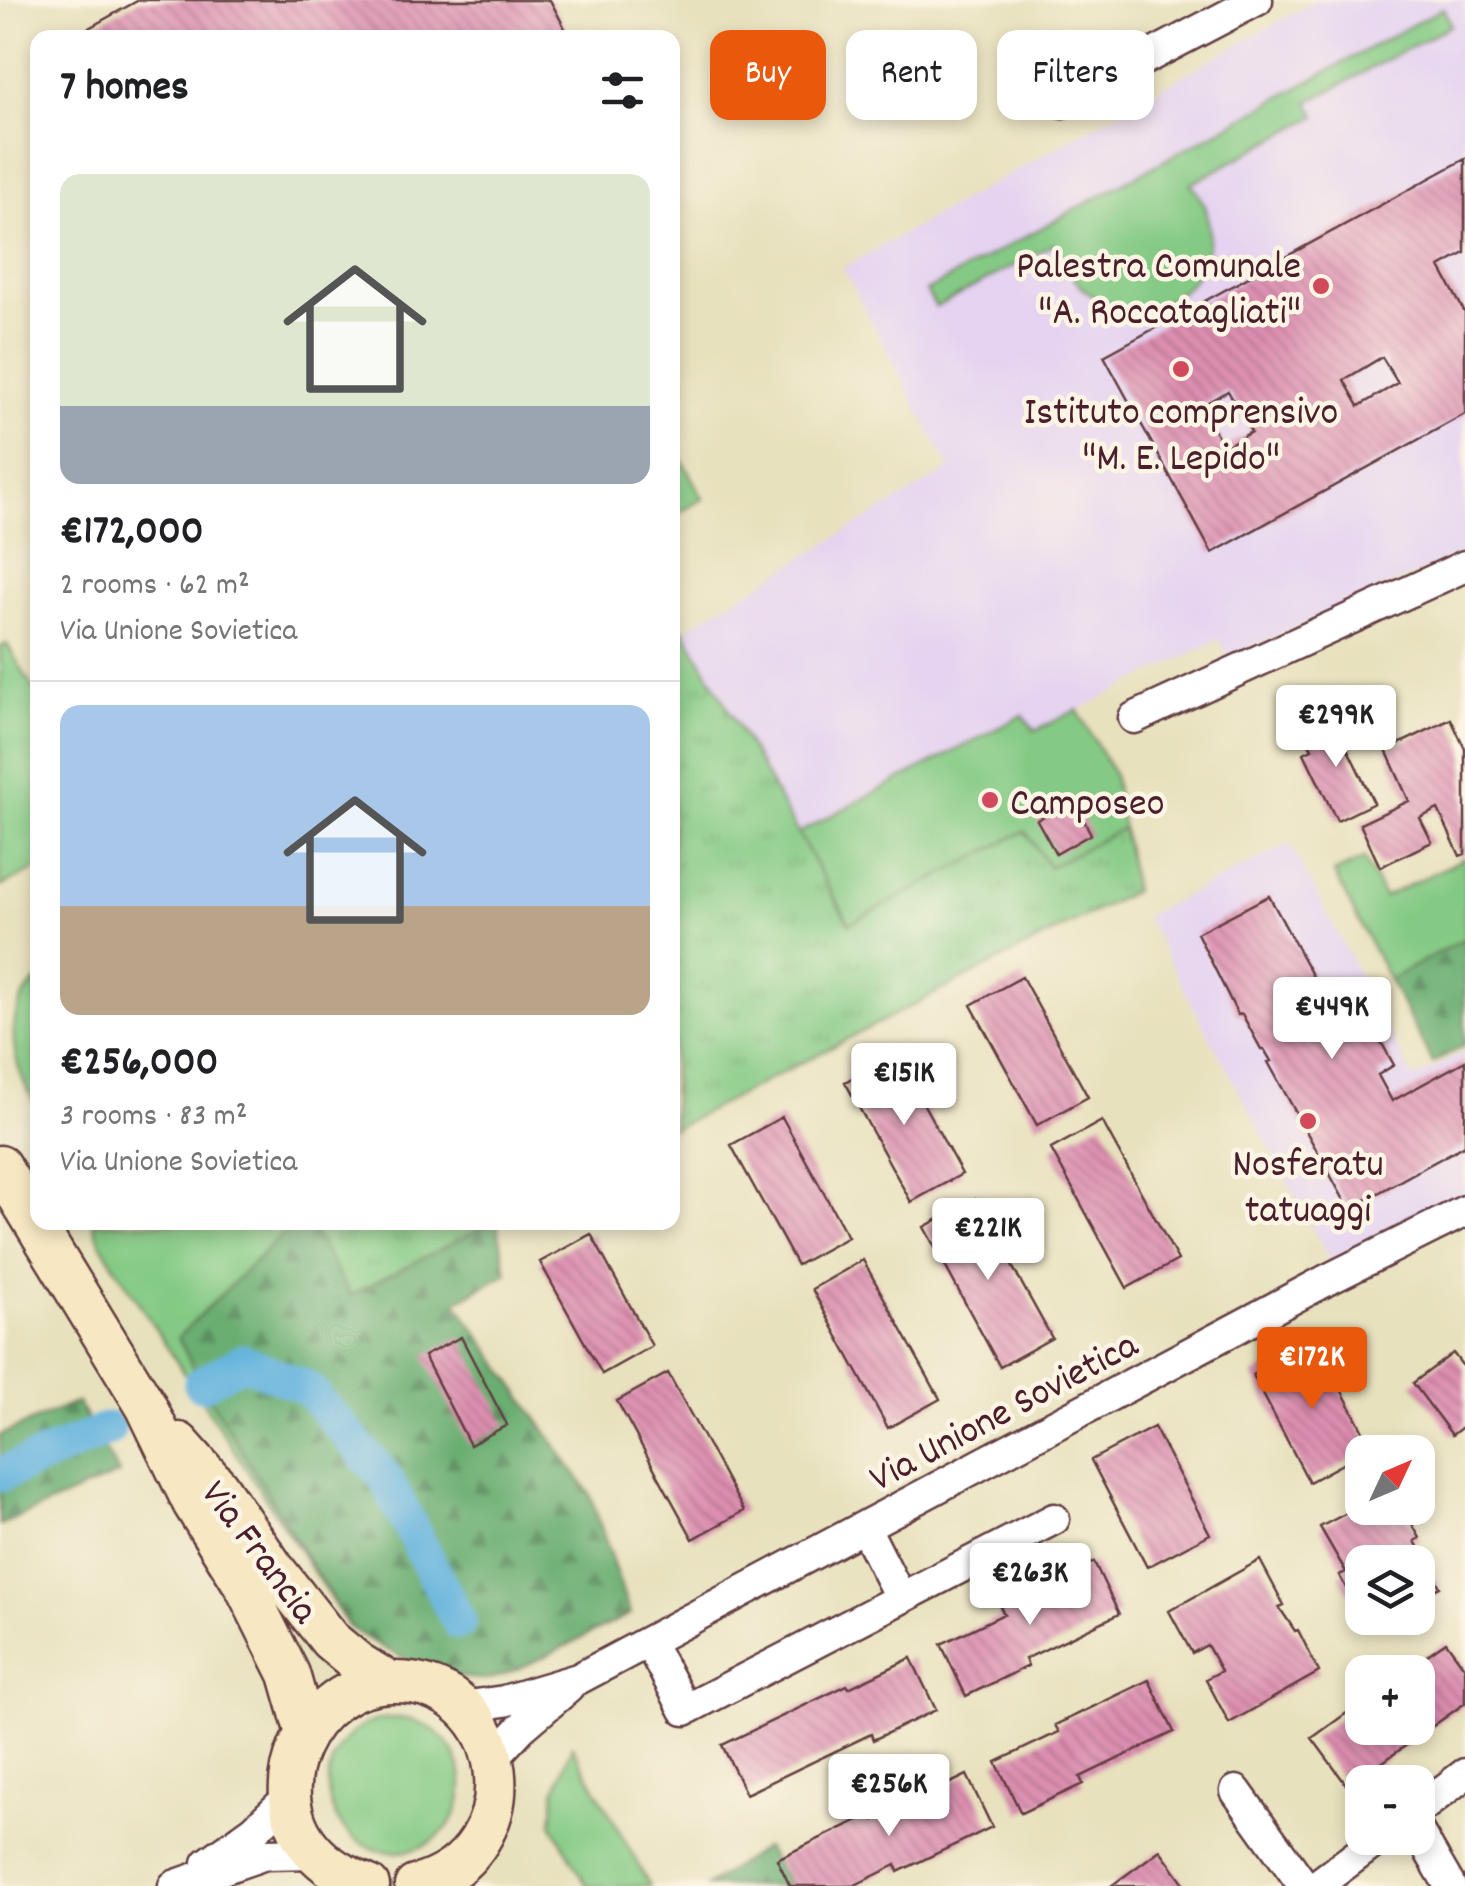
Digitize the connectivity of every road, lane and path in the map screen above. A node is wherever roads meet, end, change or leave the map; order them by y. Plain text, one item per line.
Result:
1 (1256, 0) edge
2 (1154, 54) edge
3 (1465, 566) edge
4 (1134, 718) dead end
5 (0, 1166) edge
6 (1465, 1211) edge
7 (30, 1215) edge
8 (39, 1230) edge
9 (146, 1406) junction
10 (1054, 1519) dead end
11 (864, 1528) junction
12 (900, 1597) junction
13 (649, 1642) junction
14 (578, 1679) junction
15 (389, 1682) junction
16 (462, 1707) junction
17 (305, 1730) junction
18 (494, 1758) junction
19 (1465, 1774) edge
20 (1236, 1791) dead end
21 (290, 1796) junction
22 (1435, 1797) edge
23 (480, 1843) junction
24 (315, 1854) junction
25 (1357, 1855) edge
26 (1432, 1855) edge
27 (178, 1884) edge
28 (370, 1886) edge
29 (415, 1886) edge
30 (489, 1886) edge
31 (1304, 1886) edge
32 (1316, 1886) edge
33 (1450, 1886) edge

1 - 2 street
3 - 4 street
5 - 7 street, Via Francia
6 - 11 street, Via Unione Sovietica
8 - 9 street, Via Francia
9 - 15 street, Via Francia
9 - 17 street, Via Francia
10 - 12 street
11 - 12 street
11 - 13 street, Via Unione Sovietica
12 - 13 street
13 - 14 street, Via Unione Sovietica
14 - 16 street, Via Unione Sovietica
14 - 18 street, Via Unione Sovietica
15 - 16 street, Via Francia
15 - 17 street, Via Francia
16 - 18 street, Via Francia
17 - 21 street
18 - 23 street
19 - 22 street
20 - 31 street
21 - 24 street
21 - 27 street
23 - 29 street
23 - 30 street
24 - 27 street
24 - 28 street
25 - 32 street
26 - 33 street

